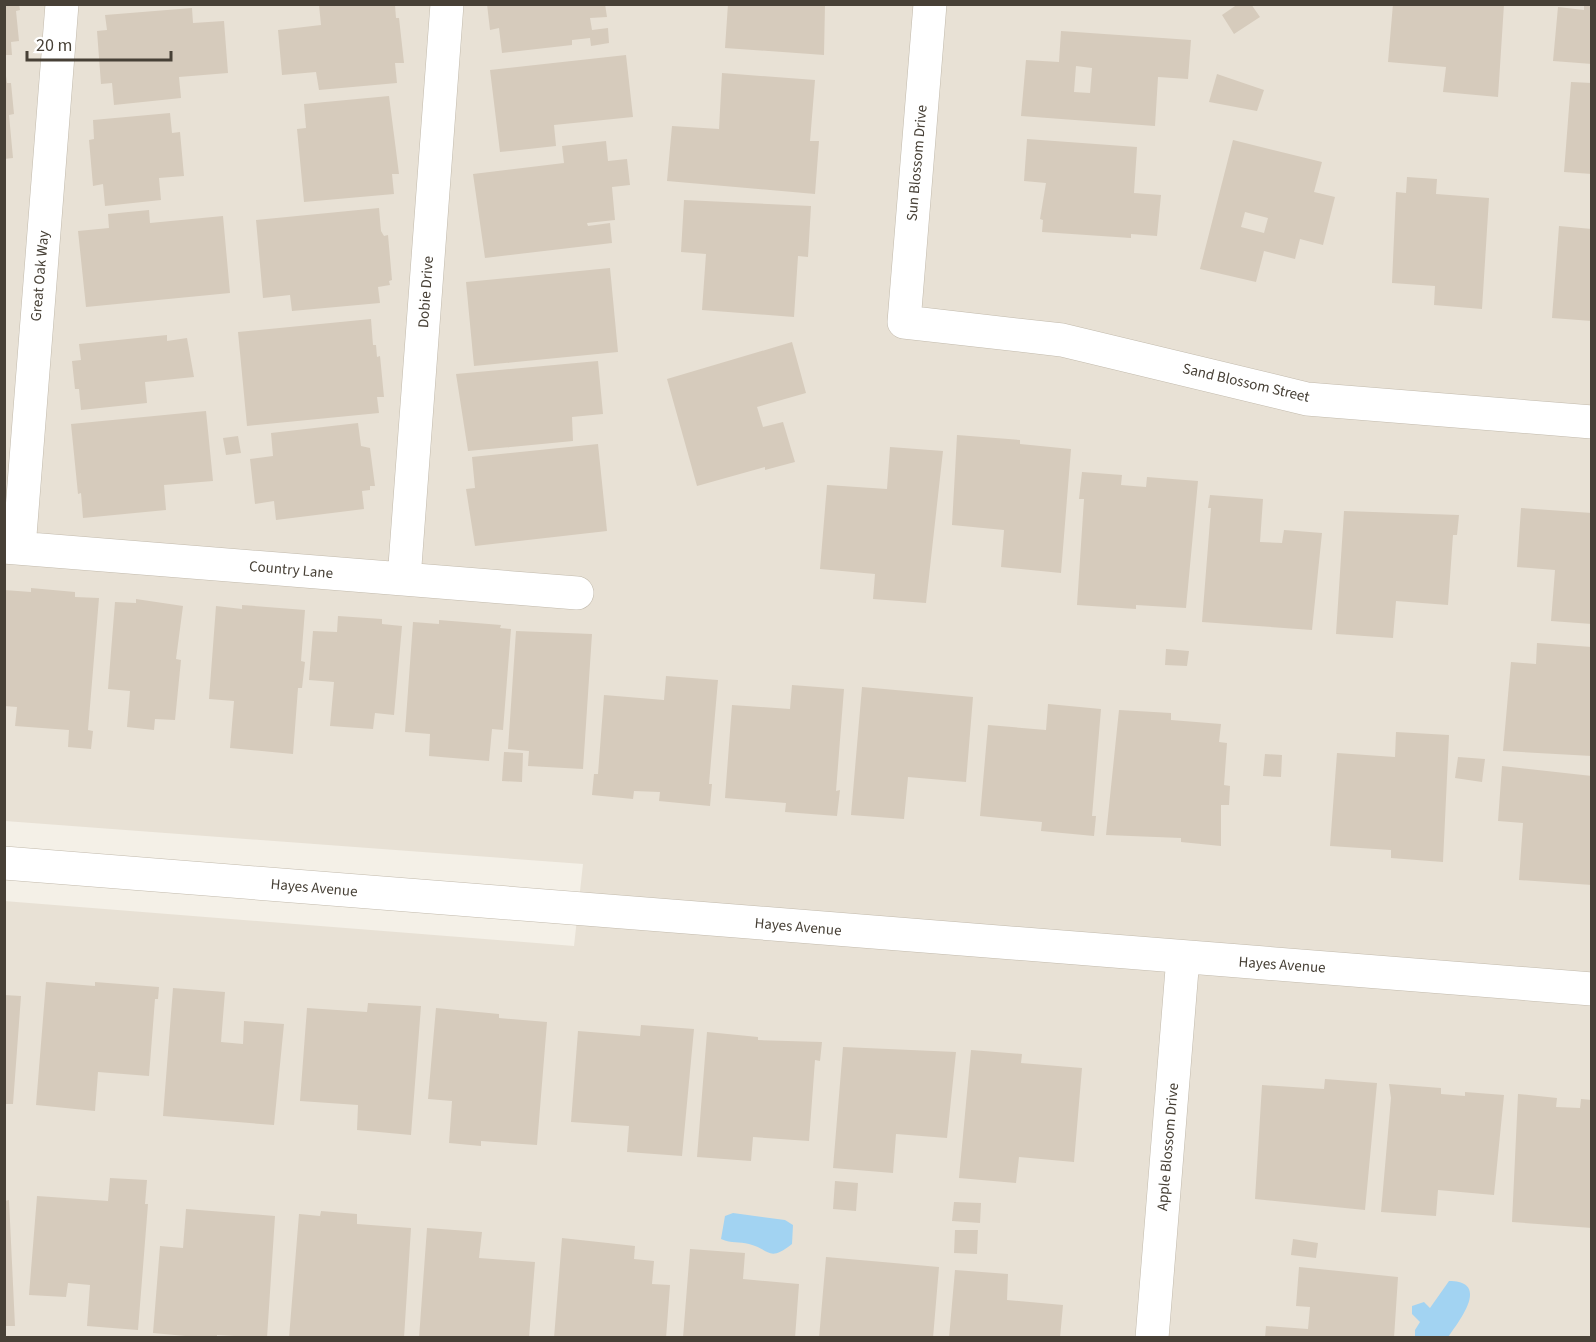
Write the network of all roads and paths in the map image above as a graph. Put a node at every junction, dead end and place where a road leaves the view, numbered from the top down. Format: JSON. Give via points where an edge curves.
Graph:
{"nodes":[{"id":1,"x":62,"y":4,"type":"edge"},
{"id":2,"x":447,"y":4,"type":"edge"},
{"id":3,"x":930,"y":4,"type":"edge"},
{"id":4,"x":904,"y":322,"type":"joint"},
{"id":5,"x":1592,"y":422,"type":"edge"},
{"id":6,"x":12,"y":548,"type":"edge"},
{"id":7,"x":404,"y":579,"type":"junction"},
{"id":8,"x":577,"y":593,"type":"dead end"},
{"id":9,"x":4,"y":863,"type":"edge"},
{"id":10,"x":1183,"y":957,"type":"junction"},
{"id":11,"x":1592,"y":989,"type":"edge"},
{"id":12,"x":1152,"y":1338,"type":"edge"}],
"edges":[{"from":1,"to":6,"type":"street","name":"Great Oak Way"},
{"from":2,"to":7,"type":"street","name":"Dobie Drive"},
{"from":3,"to":4,"type":"street","name":"Sun Blossom Drive"},
{"from":4,"to":5,"type":"street","name":"Sand Blossom Street","via":[[1062,340],[1307,399]]},
{"from":6,"to":7,"type":"street","name":"Country Lane"},
{"from":7,"to":8,"type":"street","name":"Country Lane"},
{"from":9,"to":10,"type":"street","name":"Hayes Avenue"},
{"from":10,"to":11,"type":"street","name":"Hayes Avenue"},
{"from":10,"to":12,"type":"street","name":"Apple Blossom Drive"}]}
